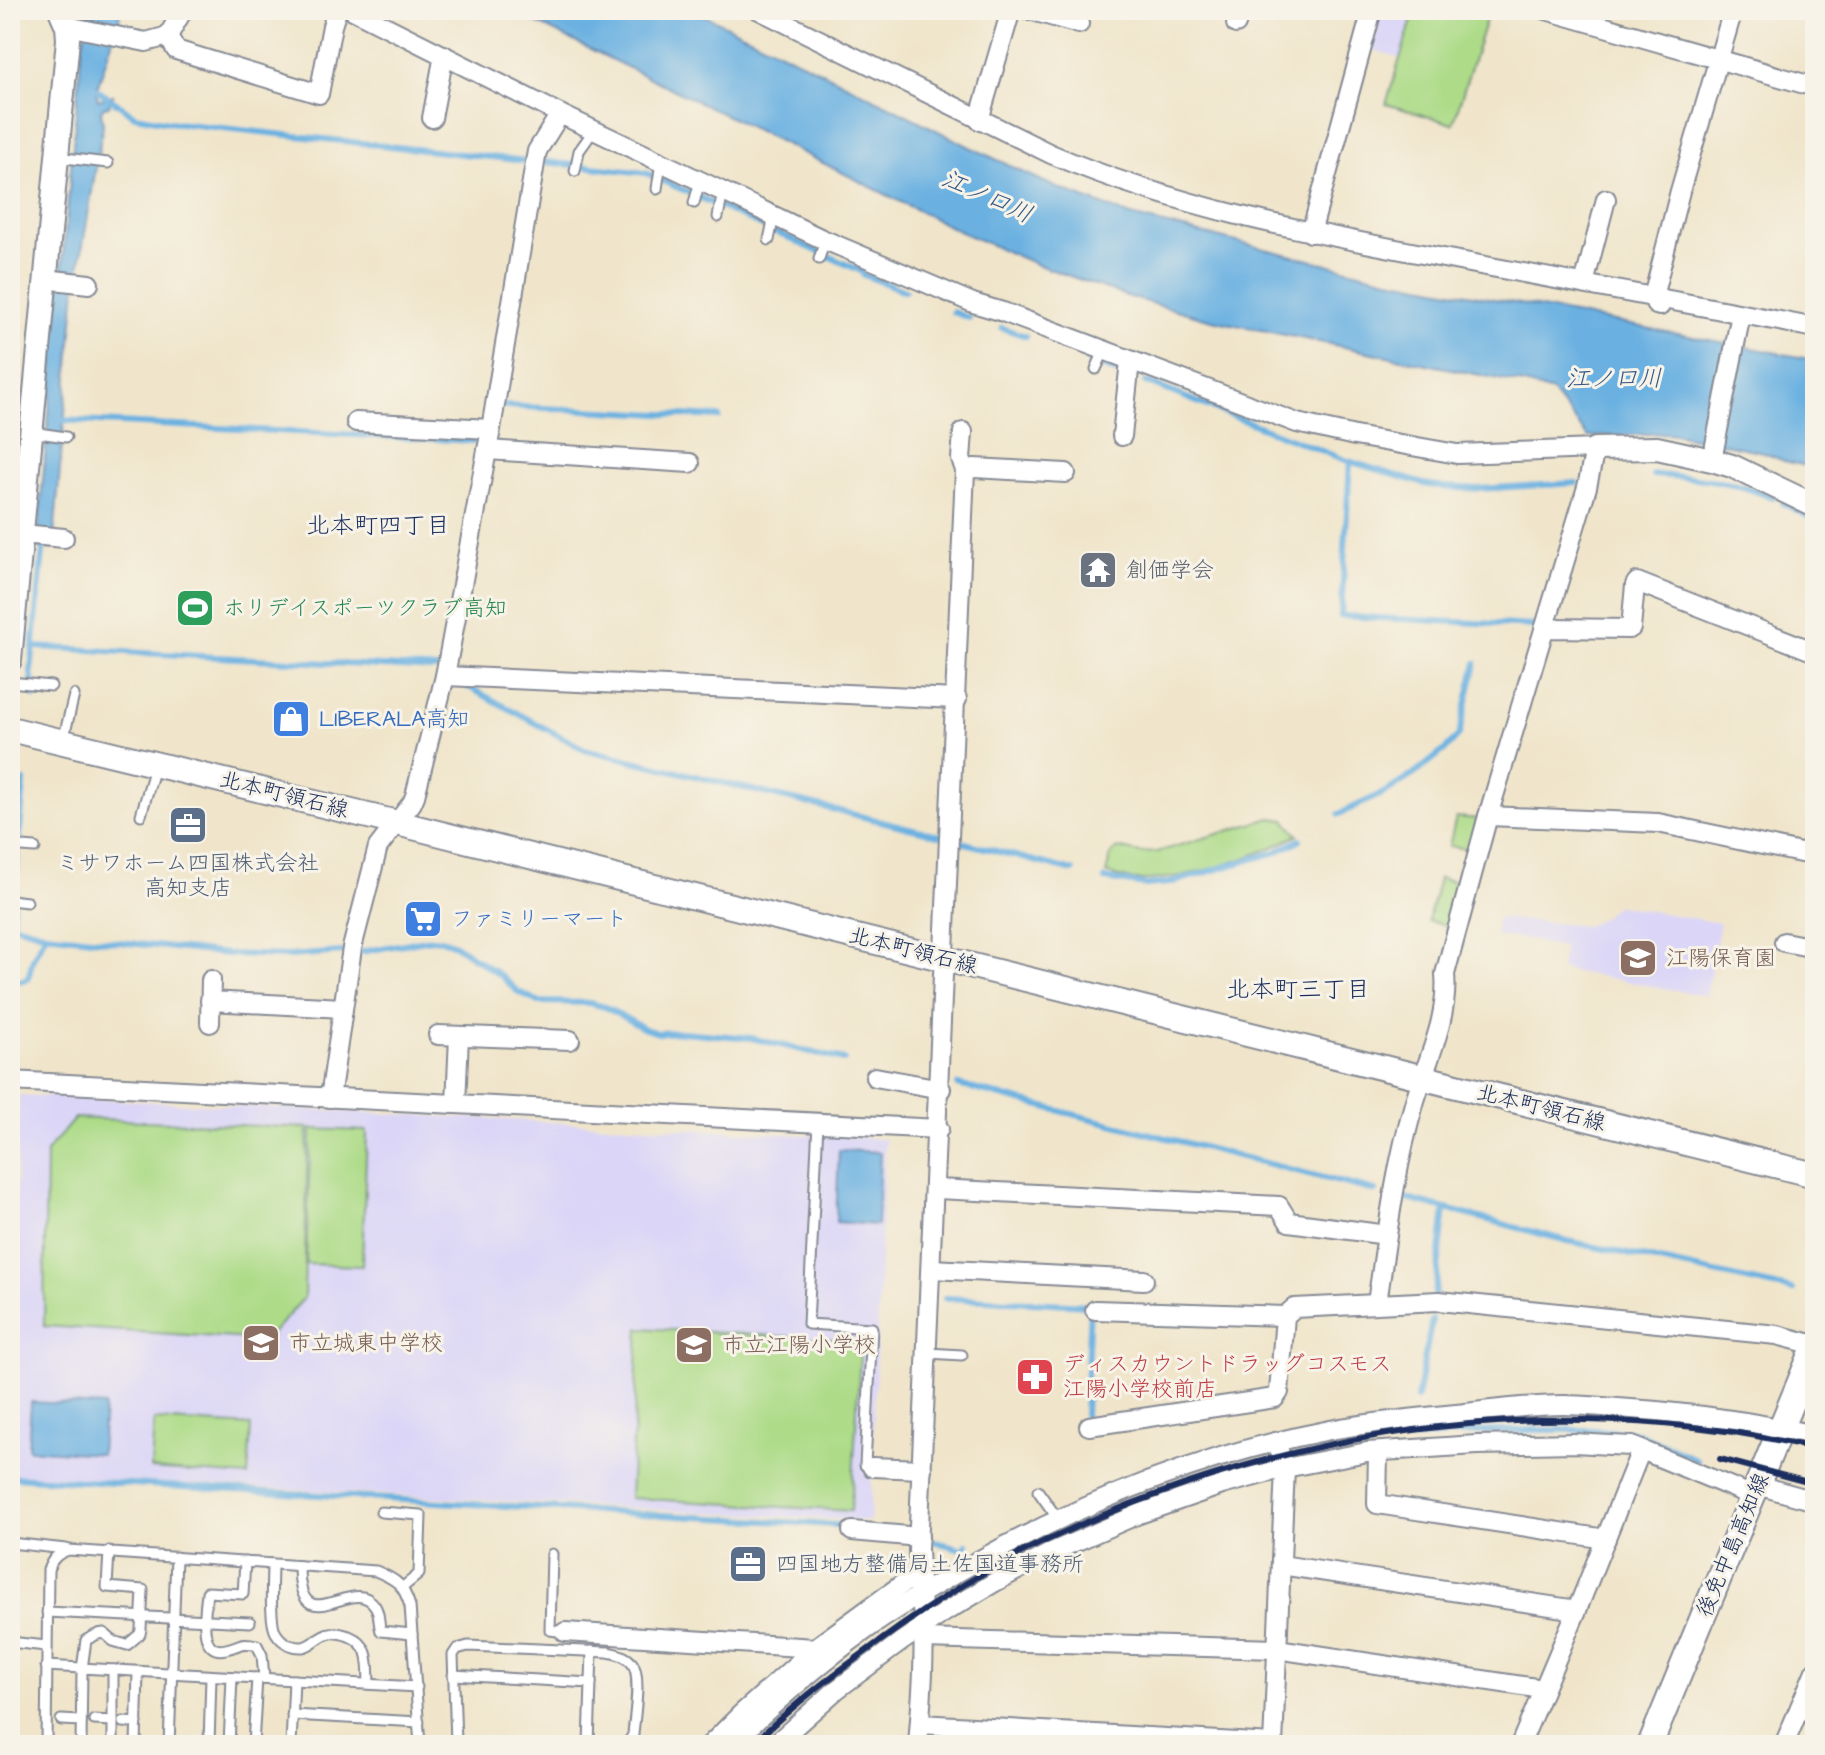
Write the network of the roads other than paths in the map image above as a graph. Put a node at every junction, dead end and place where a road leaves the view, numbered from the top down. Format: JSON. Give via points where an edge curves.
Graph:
{"nodes":[{"id":1,"x":183,"y":10,"type":"edge"},
{"id":2,"x":337,"y":10,"type":"edge"},
{"id":3,"x":353,"y":10,"type":"edge"},
{"id":4,"x":759,"y":10,"type":"edge"},
{"id":5,"x":1011,"y":10,"type":"edge"},
{"id":6,"x":1029,"y":10,"type":"edge"},
{"id":7,"x":1372,"y":10,"type":"edge"},
{"id":8,"x":1546,"y":10,"type":"edge"},
{"id":9,"x":1733,"y":10,"type":"edge"},
{"id":10,"x":70,"y":22,"type":"edge"},
{"id":11,"x":1079,"y":24,"type":"dead end"},
{"id":12,"x":168,"y":36,"type":"junction"},
{"id":13,"x":444,"y":55,"type":"junction"},
{"id":14,"x":1719,"y":59,"type":"junction"},
{"id":15,"x":1815,"y":87,"type":"edge"},
{"id":16,"x":560,"y":114,"type":"junction"},
{"id":17,"x":432,"y":118,"type":"dead end"},
{"id":18,"x":979,"y":120,"type":"junction"},
{"id":19,"x":594,"y":130,"type":"junction"},
{"id":20,"x":62,"y":158,"type":"junction"},
{"id":21,"x":661,"y":162,"type":"junction"},
{"id":22,"x":108,"y":163,"type":"dead end"},
{"id":23,"x":575,"y":171,"type":"dead end"},
{"id":24,"x":700,"y":181,"type":"junction"},
{"id":25,"x":657,"y":189,"type":"dead end"},
{"id":26,"x":723,"y":192,"type":"junction"},
{"id":27,"x":1606,"y":199,"type":"dead end"},
{"id":28,"x":694,"y":203,"type":"dead end"},
{"id":29,"x":774,"y":216,"type":"junction"},
{"id":30,"x":718,"y":217,"type":"dead end"},
{"id":31,"x":1311,"y":233,"type":"junction"},
{"id":32,"x":769,"y":240,"type":"dead end"},
{"id":33,"x":825,"y":240,"type":"junction"},
{"id":34,"x":819,"y":259,"type":"dead end"},
{"id":35,"x":50,"y":280,"type":"junction"},
{"id":36,"x":89,"y":284,"type":"dead end"},
{"id":37,"x":1584,"y":284,"type":"junction"},
{"id":38,"x":1653,"y":297,"type":"junction"},
{"id":39,"x":1815,"y":328,"type":"edge"},
{"id":40,"x":1738,"y":331,"type":"junction"},
{"id":41,"x":1815,"y":339,"type":"edge"},
{"id":42,"x":1104,"y":351,"type":"junction"},
{"id":43,"x":1130,"y":361,"type":"junction"},
{"id":44,"x":1096,"y":369,"type":"dead end"},
{"id":45,"x":356,"y":422,"type":"dead end"},
{"id":46,"x":491,"y":429,"type":"junction"},
{"id":47,"x":963,"y":432,"type":"dead end"},
{"id":48,"x":37,"y":433,"type":"junction"},
{"id":49,"x":1122,"y":436,"type":"dead end"},
{"id":50,"x":66,"y":437,"type":"dead end"},
{"id":51,"x":1595,"y":449,"type":"junction"},
{"id":52,"x":487,"y":450,"type":"junction"},
{"id":53,"x":1714,"y":453,"type":"junction"},
{"id":54,"x":690,"y":463,"type":"dead end"},
{"id":55,"x":965,"y":470,"type":"junction"},
{"id":56,"x":1066,"y":473,"type":"dead end"},
{"id":57,"x":1815,"y":506,"type":"edge"},
{"id":58,"x":28,"y":535,"type":"junction"},
{"id":59,"x":64,"y":538,"type":"dead end"},
{"id":60,"x":1544,"y":629,"type":"junction"},
{"id":61,"x":1815,"y":652,"type":"edge"},
{"id":62,"x":10,"y":660,"type":"edge"},
{"id":63,"x":445,"y":676,"type":"junction"},
{"id":64,"x":10,"y":682,"type":"edge"},
{"id":65,"x":51,"y":686,"type":"dead end"},
{"id":66,"x":74,"y":695,"type":"dead end"},
{"id":67,"x":957,"y":699,"type":"junction"},
{"id":68,"x":10,"y":729,"type":"edge"},
{"id":69,"x":63,"y":741,"type":"junction"},
{"id":70,"x":156,"y":764,"type":"junction"},
{"id":71,"x":141,"y":815,"type":"dead end"},
{"id":72,"x":1488,"y":816,"type":"junction"},
{"id":73,"x":397,"y":823,"type":"junction"},
{"id":74,"x":10,"y":846,"type":"edge"},
{"id":75,"x":35,"y":848,"type":"dead end"},
{"id":76,"x":1815,"y":856,"type":"edge"},
{"id":77,"x":10,"y":900,"type":"edge"},
{"id":78,"x":27,"y":902,"type":"dead end"},
{"id":79,"x":1784,"y":942,"type":"dead end"},
{"id":80,"x":1815,"y":948,"type":"edge"},
{"id":81,"x":946,"y":959,"type":"junction"},
{"id":82,"x":211,"y":980,"type":"dead end"},
{"id":83,"x":210,"y":1001,"type":"junction"},
{"id":84,"x":343,"y":1008,"type":"junction"},
{"id":85,"x":210,"y":1023,"type":"dead end"},
{"id":86,"x":438,"y":1035,"type":"dead end"},
{"id":87,"x":459,"y":1036,"type":"junction"},
{"id":88,"x":570,"y":1040,"type":"dead end"},
{"id":89,"x":875,"y":1077,"type":"dead end"},
{"id":90,"x":1423,"y":1079,"type":"junction"},
{"id":91,"x":16,"y":1082,"type":"edge"},
{"id":92,"x":941,"y":1089,"type":"junction"},
{"id":93,"x":330,"y":1098,"type":"junction"},
{"id":94,"x":456,"y":1104,"type":"junction"},
{"id":95,"x":818,"y":1123,"type":"junction"},
{"id":96,"x":939,"y":1129,"type":"junction"},
{"id":97,"x":1815,"y":1175,"type":"edge"},
{"id":98,"x":937,"y":1189,"type":"junction"},
{"id":99,"x":1387,"y":1235,"type":"junction"},
{"id":100,"x":932,"y":1269,"type":"junction"},
{"id":101,"x":1144,"y":1280,"type":"dead end"},
{"id":102,"x":1377,"y":1303,"type":"junction"},
{"id":103,"x":1095,"y":1310,"type":"dead end"},
{"id":104,"x":1285,"y":1316,"type":"junction"},
{"id":105,"x":1815,"y":1345,"type":"edge"},
{"id":106,"x":928,"y":1353,"type":"junction"},
{"id":107,"x":962,"y":1355,"type":"dead end"},
{"id":108,"x":1805,"y":1398,"type":"edge"},
{"id":109,"x":1089,"y":1426,"type":"dead end"},
{"id":110,"x":1781,"y":1428,"type":"junction"},
{"id":111,"x":1815,"y":1435,"type":"edge"},
{"id":112,"x":1276,"y":1442,"type":"junction"},
{"id":113,"x":1641,"y":1450,"type":"junction"},
{"id":114,"x":1378,"y":1453,"type":"junction"},
{"id":115,"x":872,"y":1467,"type":"joint"},
{"id":116,"x":1285,"y":1468,"type":"junction"},
{"id":117,"x":922,"y":1469,"type":"junction"},
{"id":118,"x":1038,"y":1491,"type":"dead end"},
{"id":119,"x":1755,"y":1491,"type":"junction"},
{"id":120,"x":1815,"y":1501,"type":"edge"},
{"id":121,"x":381,"y":1512,"type":"dead end"},
{"id":122,"x":1058,"y":1519,"type":"junction"},
{"id":123,"x":852,"y":1531,"type":"dead end"},
{"id":124,"x":919,"y":1537,"type":"junction"},
{"id":125,"x":1606,"y":1539,"type":"junction"},
{"id":126,"x":10,"y":1543,"type":"edge"},
{"id":127,"x":68,"y":1550,"type":"junction"},
{"id":128,"x":109,"y":1551,"type":"junction"},
{"id":129,"x":552,"y":1554,"type":"dead end"},
{"id":130,"x":176,"y":1557,"type":"junction"},
{"id":131,"x":245,"y":1562,"type":"junction"},
{"id":132,"x":272,"y":1564,"type":"junction"},
{"id":133,"x":1281,"y":1565,"type":"junction"},
{"id":134,"x":299,"y":1566,"type":"junction"},
{"id":135,"x":403,"y":1587,"type":"junction"},
{"id":136,"x":920,"y":1588,"type":"junction"},
{"id":137,"x":1577,"y":1610,"type":"junction"},
{"id":138,"x":47,"y":1612,"type":"junction"},
{"id":139,"x":142,"y":1617,"type":"junction"},
{"id":140,"x":174,"y":1618,"type":"junction"},
{"id":141,"x":205,"y":1620,"type":"junction"},
{"id":142,"x":250,"y":1622,"type":"dead end"},
{"id":143,"x":565,"y":1632,"type":"joint"},
{"id":144,"x":924,"y":1633,"type":"junction"},
{"id":145,"x":412,"y":1634,"type":"junction"},
{"id":146,"x":10,"y":1642,"type":"edge"},
{"id":147,"x":46,"y":1646,"type":"junction"},
{"id":148,"x":815,"y":1648,"type":"junction"},
{"id":149,"x":1277,"y":1649,"type":"junction"},
{"id":150,"x":592,"y":1651,"type":"junction"},
{"id":151,"x":46,"y":1666,"type":"junction"},
{"id":152,"x":82,"y":1669,"type":"junction"},
{"id":153,"x":113,"y":1670,"type":"junction"},
{"id":154,"x":1815,"y":1671,"type":"edge"},
{"id":155,"x":138,"y":1672,"type":"junction"},
{"id":156,"x":172,"y":1673,"type":"junction"},
{"id":157,"x":453,"y":1675,"type":"junction"},
{"id":158,"x":211,"y":1676,"type":"junction"},
{"id":159,"x":232,"y":1677,"type":"junction"},
{"id":160,"x":260,"y":1678,"type":"junction"},
{"id":161,"x":294,"y":1680,"type":"junction"},
{"id":162,"x":591,"y":1683,"type":"junction"},
{"id":163,"x":369,"y":1684,"type":"junction"},
{"id":164,"x":417,"y":1687,"type":"junction"},
{"id":165,"x":1543,"y":1689,"type":"junction"},
{"id":166,"x":1807,"y":1709,"type":"edge"},
{"id":167,"x":292,"y":1715,"type":"junction"},
{"id":168,"x":61,"y":1720,"type":"dead end"},
{"id":169,"x":94,"y":1720,"type":"dead end"},
{"id":170,"x":81,"y":1721,"type":"junction"},
{"id":171,"x":118,"y":1722,"type":"junction"},
{"id":172,"x":419,"y":1722,"type":"junction"},
{"id":173,"x":137,"y":1723,"type":"junction"},
{"id":174,"x":920,"y":1724,"type":"junction"},
{"id":175,"x":1113,"y":1740,"type":"edge"},
{"id":176,"x":456,"y":1744,"type":"edge"},
{"id":177,"x":1273,"y":1744,"type":"edge"},
{"id":178,"x":46,"y":1745,"type":"edge"},
{"id":179,"x":81,"y":1745,"type":"edge"},
{"id":180,"x":113,"y":1745,"type":"edge"},
{"id":181,"x":136,"y":1745,"type":"edge"},
{"id":182,"x":169,"y":1745,"type":"edge"},
{"id":183,"x":209,"y":1745,"type":"edge"},
{"id":184,"x":229,"y":1745,"type":"edge"},
{"id":185,"x":253,"y":1745,"type":"edge"},
{"id":186,"x":291,"y":1745,"type":"edge"},
{"id":187,"x":420,"y":1745,"type":"edge"},
{"id":188,"x":500,"y":1745,"type":"edge"},
{"id":189,"x":589,"y":1745,"type":"edge"},
{"id":190,"x":624,"y":1745,"type":"edge"},
{"id":191,"x":710,"y":1745,"type":"edge"},
{"id":192,"x":730,"y":1745,"type":"edge"},
{"id":193,"x":774,"y":1745,"type":"edge"},
{"id":194,"x":918,"y":1745,"type":"edge"},
{"id":195,"x":1520,"y":1745,"type":"edge"},
{"id":196,"x":1650,"y":1745,"type":"edge"},
{"id":197,"x":1784,"y":1745,"type":"edge"}],
"edges":[{"from":1,"to":12,"type":"street"},
{"from":2,"to":12,"type":"street","via":[[319,94],[176,50]]},
{"from":3,"to":13,"type":"street"},
{"from":4,"to":18,"type":"street"},
{"from":5,"to":18,"type":"street"},
{"from":6,"to":11,"type":"street"},
{"from":7,"to":31,"type":"street"},
{"from":8,"to":14,"type":"street"},
{"from":9,"to":14,"type":"street"},
{"from":10,"to":12,"type":"street","via":[[146,42]]},
{"from":10,"to":20,"type":"street"},
{"from":13,"to":16,"type":"street"},
{"from":13,"to":17,"type":"street"},
{"from":14,"to":15,"type":"street"},
{"from":14,"to":38,"type":"street"},
{"from":16,"to":19,"type":"street"},
{"from":16,"to":46,"type":"street","via":[[537,151]]},
{"from":18,"to":31,"type":"street","via":[[1121,182]]},
{"from":19,"to":21,"type":"street"},
{"from":19,"to":23,"type":"lane"},
{"from":20,"to":22,"type":"lane"},
{"from":20,"to":35,"type":"street"},
{"from":21,"to":24,"type":"street"},
{"from":21,"to":25,"type":"lane"},
{"from":24,"to":26,"type":"street"},
{"from":24,"to":28,"type":"lane"},
{"from":26,"to":29,"type":"street"},
{"from":26,"to":30,"type":"lane"},
{"from":27,"to":37,"type":"street"},
{"from":29,"to":32,"type":"lane"},
{"from":29,"to":33,"type":"street"},
{"from":31,"to":37,"type":"street"},
{"from":33,"to":34,"type":"lane"},
{"from":33,"to":42,"type":"street"},
{"from":35,"to":36,"type":"street"},
{"from":35,"to":48,"type":"street"},
{"from":37,"to":38,"type":"street"},
{"from":38,"to":39,"type":"street"},
{"from":38,"to":40,"type":"street","via":[[1656,305]]},
{"from":40,"to":41,"type":"street"},
{"from":40,"to":53,"type":"street"},
{"from":42,"to":43,"type":"street"},
{"from":42,"to":44,"type":"lane"},
{"from":43,"to":49,"type":"street"},
{"from":43,"to":51,"type":"street","via":[[1297,423],[1355,436],[1457,454]]},
{"from":45,"to":46,"type":"street"},
{"from":46,"to":52,"type":"street"},
{"from":47,"to":55,"type":"street"},
{"from":48,"to":50,"type":"lane"},
{"from":48,"to":58,"type":"street"},
{"from":51,"to":53,"type":"street"},
{"from":51,"to":60,"type":"street"},
{"from":52,"to":54,"type":"street"},
{"from":52,"to":63,"type":"street"},
{"from":53,"to":57,"type":"street"},
{"from":55,"to":56,"type":"street"},
{"from":55,"to":67,"type":"street"},
{"from":58,"to":59,"type":"street"},
{"from":58,"to":62,"type":"street"},
{"from":60,"to":61,"type":"street","via":[[1631,628],[1637,582]]},
{"from":60,"to":72,"type":"street"},
{"from":63,"to":67,"type":"street"},
{"from":63,"to":73,"type":"street","via":[[415,796]]},
{"from":64,"to":65,"type":"lane"},
{"from":66,"to":69,"type":"lane"},
{"from":67,"to":81,"type":"street"},
{"from":68,"to":69,"type":"main road","name":"北本町領石線"},
{"from":69,"to":70,"type":"main road","name":"北本町領石線"},
{"from":70,"to":71,"type":"lane"},
{"from":70,"to":73,"type":"main road","name":"北本町領石線"},
{"from":72,"to":76,"type":"street","via":[[1658,823]]},
{"from":72,"to":90,"type":"street"},
{"from":73,"to":81,"type":"main road","name":"北本町領石線"},
{"from":73,"to":84,"type":"street","via":[[378,847]]},
{"from":74,"to":75,"type":"lane"},
{"from":77,"to":78,"type":"lane"},
{"from":79,"to":80,"type":"street"},
{"from":81,"to":90,"type":"main road","name":"北本町領石線"},
{"from":81,"to":92,"type":"street"},
{"from":82,"to":83,"type":"street"},
{"from":83,"to":84,"type":"street"},
{"from":83,"to":85,"type":"street"},
{"from":84,"to":93,"type":"street"},
{"from":86,"to":87,"type":"street"},
{"from":87,"to":88,"type":"street"},
{"from":87,"to":94,"type":"street"},
{"from":89,"to":92,"type":"street"},
{"from":90,"to":97,"type":"main road","name":"北本町領石線"},
{"from":90,"to":99,"type":"street","via":[[1393,1187]]},
{"from":91,"to":93,"type":"street"},
{"from":92,"to":96,"type":"street"},
{"from":93,"to":94,"type":"street"},
{"from":94,"to":95,"type":"street"},
{"from":95,"to":96,"type":"street"},
{"from":95,"to":115,"type":"lane","via":[[808,1324],[872,1328],[865,1465]]},
{"from":96,"to":98,"type":"street"},
{"from":98,"to":99,"type":"street","via":[[1279,1206],[1289,1222]]},
{"from":98,"to":100,"type":"street"},
{"from":99,"to":102,"type":"street"},
{"from":100,"to":101,"type":"street"},
{"from":100,"to":106,"type":"street"},
{"from":102,"to":104,"type":"street","via":[[1294,1308]]},
{"from":102,"to":105,"type":"street","via":[[1439,1301],[1777,1335]]},
{"from":103,"to":104,"type":"street"},
{"from":104,"to":109,"type":"street","via":[[1275,1398]]},
{"from":105,"to":108,"type":"main road","name":"後免中島高知線"},
{"from":106,"to":107,"type":"lane"},
{"from":106,"to":117,"type":"street"},
{"from":108,"to":110,"type":"main road","name":"後免中島高知線"},
{"from":110,"to":111,"type":"street"},
{"from":110,"to":112,"type":"street","via":[[1673,1412],[1564,1405],[1379,1422]]},
{"from":110,"to":119,"type":"main road","name":"後免中島高知線"},
{"from":112,"to":116,"type":"street"},
{"from":112,"to":122,"type":"street","via":[[1145,1482]]},
{"from":113,"to":114,"type":"street","via":[[1574,1443]]},
{"from":113,"to":119,"type":"street"},
{"from":113,"to":125,"type":"street"},
{"from":114,"to":116,"type":"street"},
{"from":114,"to":125,"type":"street","via":[[1377,1504]]},
{"from":115,"to":117,"type":"street"},
{"from":116,"to":133,"type":"street"},
{"from":116,"to":144,"type":"street","via":[[1139,1514],[1054,1551],[948,1610]]},
{"from":117,"to":124,"type":"street"},
{"from":118,"to":122,"type":"lane"},
{"from":119,"to":120,"type":"street"},
{"from":119,"to":196,"type":"main road","name":"後免中島高知線"},
{"from":121,"to":135,"type":"lane","via":[[421,1515],[419,1574]]},
{"from":122,"to":136,"type":"street"},
{"from":123,"to":124,"type":"street"},
{"from":124,"to":136,"type":"street"},
{"from":125,"to":137,"type":"street"},
{"from":126,"to":127,"type":"lane"},
{"from":127,"to":128,"type":"lane"},
{"from":127,"to":138,"type":"lane","via":[[52,1560],[48,1570]]},
{"from":128,"to":130,"type":"lane"},
{"from":128,"to":139,"type":"lane","via":[[107,1587],[143,1590]]},
{"from":129,"to":143,"type":"lane","via":[[550,1630]]},
{"from":130,"to":131,"type":"lane"},
{"from":130,"to":140,"type":"lane"},
{"from":131,"to":132,"type":"lane"},
{"from":131,"to":141,"type":"lane","via":[[243,1594],[207,1592]]},
{"from":132,"to":134,"type":"lane"},
{"from":132,"to":163,"type":"lane","via":[[276,1633],[298,1647],[333,1632],[358,1640],[365,1648]]},
{"from":133,"to":137,"type":"street"},
{"from":133,"to":149,"type":"street"},
{"from":134,"to":135,"type":"lane","via":[[376,1571]]},
{"from":134,"to":145,"type":"lane","via":[[301,1591],[310,1602],[368,1598],[381,1631]]},
{"from":135,"to":145,"type":"lane"},
{"from":136,"to":144,"type":"street"},
{"from":136,"to":148,"type":"street","via":[[908,1580]]},
{"from":136,"to":192,"type":"street","via":[[778,1700]]},
{"from":137,"to":165,"type":"street"},
{"from":138,"to":139,"type":"lane"},
{"from":138,"to":147,"type":"lane"},
{"from":139,"to":140,"type":"lane"},
{"from":139,"to":152,"type":"lane","via":[[140,1634],[127,1645],[104,1633],[86,1640]]},
{"from":140,"to":141,"type":"lane"},
{"from":140,"to":156,"type":"lane"},
{"from":141,"to":142,"type":"lane"},
{"from":141,"to":160,"type":"lane","via":[[204,1633],[215,1649],[257,1645],[262,1655]]},
{"from":143,"to":148,"type":"street"},
{"from":144,"to":149,"type":"street"},
{"from":144,"to":174,"type":"street"},
{"from":144,"to":193,"type":"street","via":[[902,1641],[836,1690]]},
{"from":145,"to":164,"type":"lane"},
{"from":146,"to":147,"type":"lane"},
{"from":147,"to":151,"type":"lane"},
{"from":148,"to":191,"type":"street"},
{"from":149,"to":165,"type":"street"},
{"from":149,"to":177,"type":"street"},
{"from":150,"to":157,"type":"lane","via":[[468,1646],[453,1655]]},
{"from":150,"to":162,"type":"lane"},
{"from":150,"to":190,"type":"lane","via":[[622,1655],[633,1664],[633,1735]]},
{"from":151,"to":152,"type":"lane"},
{"from":151,"to":178,"type":"lane"},
{"from":152,"to":153,"type":"lane"},
{"from":152,"to":170,"type":"lane"},
{"from":153,"to":155,"type":"lane"},
{"from":153,"to":171,"type":"lane"},
{"from":154,"to":166,"type":"street"},
{"from":155,"to":156,"type":"lane"},
{"from":155,"to":173,"type":"lane"},
{"from":156,"to":158,"type":"lane"},
{"from":156,"to":182,"type":"lane"},
{"from":157,"to":162,"type":"lane"},
{"from":157,"to":176,"type":"lane"},
{"from":158,"to":159,"type":"lane"},
{"from":158,"to":183,"type":"lane"},
{"from":159,"to":160,"type":"lane"},
{"from":159,"to":184,"type":"lane"},
{"from":160,"to":161,"type":"lane"},
{"from":160,"to":185,"type":"lane"},
{"from":161,"to":163,"type":"lane"},
{"from":161,"to":167,"type":"lane"},
{"from":162,"to":189,"type":"lane"},
{"from":163,"to":164,"type":"lane"},
{"from":164,"to":172,"type":"lane"},
{"from":165,"to":195,"type":"street"},
{"from":166,"to":197,"type":"street"},
{"from":167,"to":172,"type":"lane"},
{"from":167,"to":186,"type":"lane"},
{"from":168,"to":170,"type":"lane"},
{"from":169,"to":171,"type":"lane"},
{"from":170,"to":179,"type":"lane"},
{"from":171,"to":173,"type":"lane"},
{"from":171,"to":180,"type":"lane"},
{"from":172,"to":187,"type":"lane"},
{"from":173,"to":181,"type":"lane"},
{"from":174,"to":175,"type":"street"},
{"from":174,"to":194,"type":"street"},
{"from":175,"to":177,"type":"street"},
{"from":176,"to":188,"type":"lane"}]}
